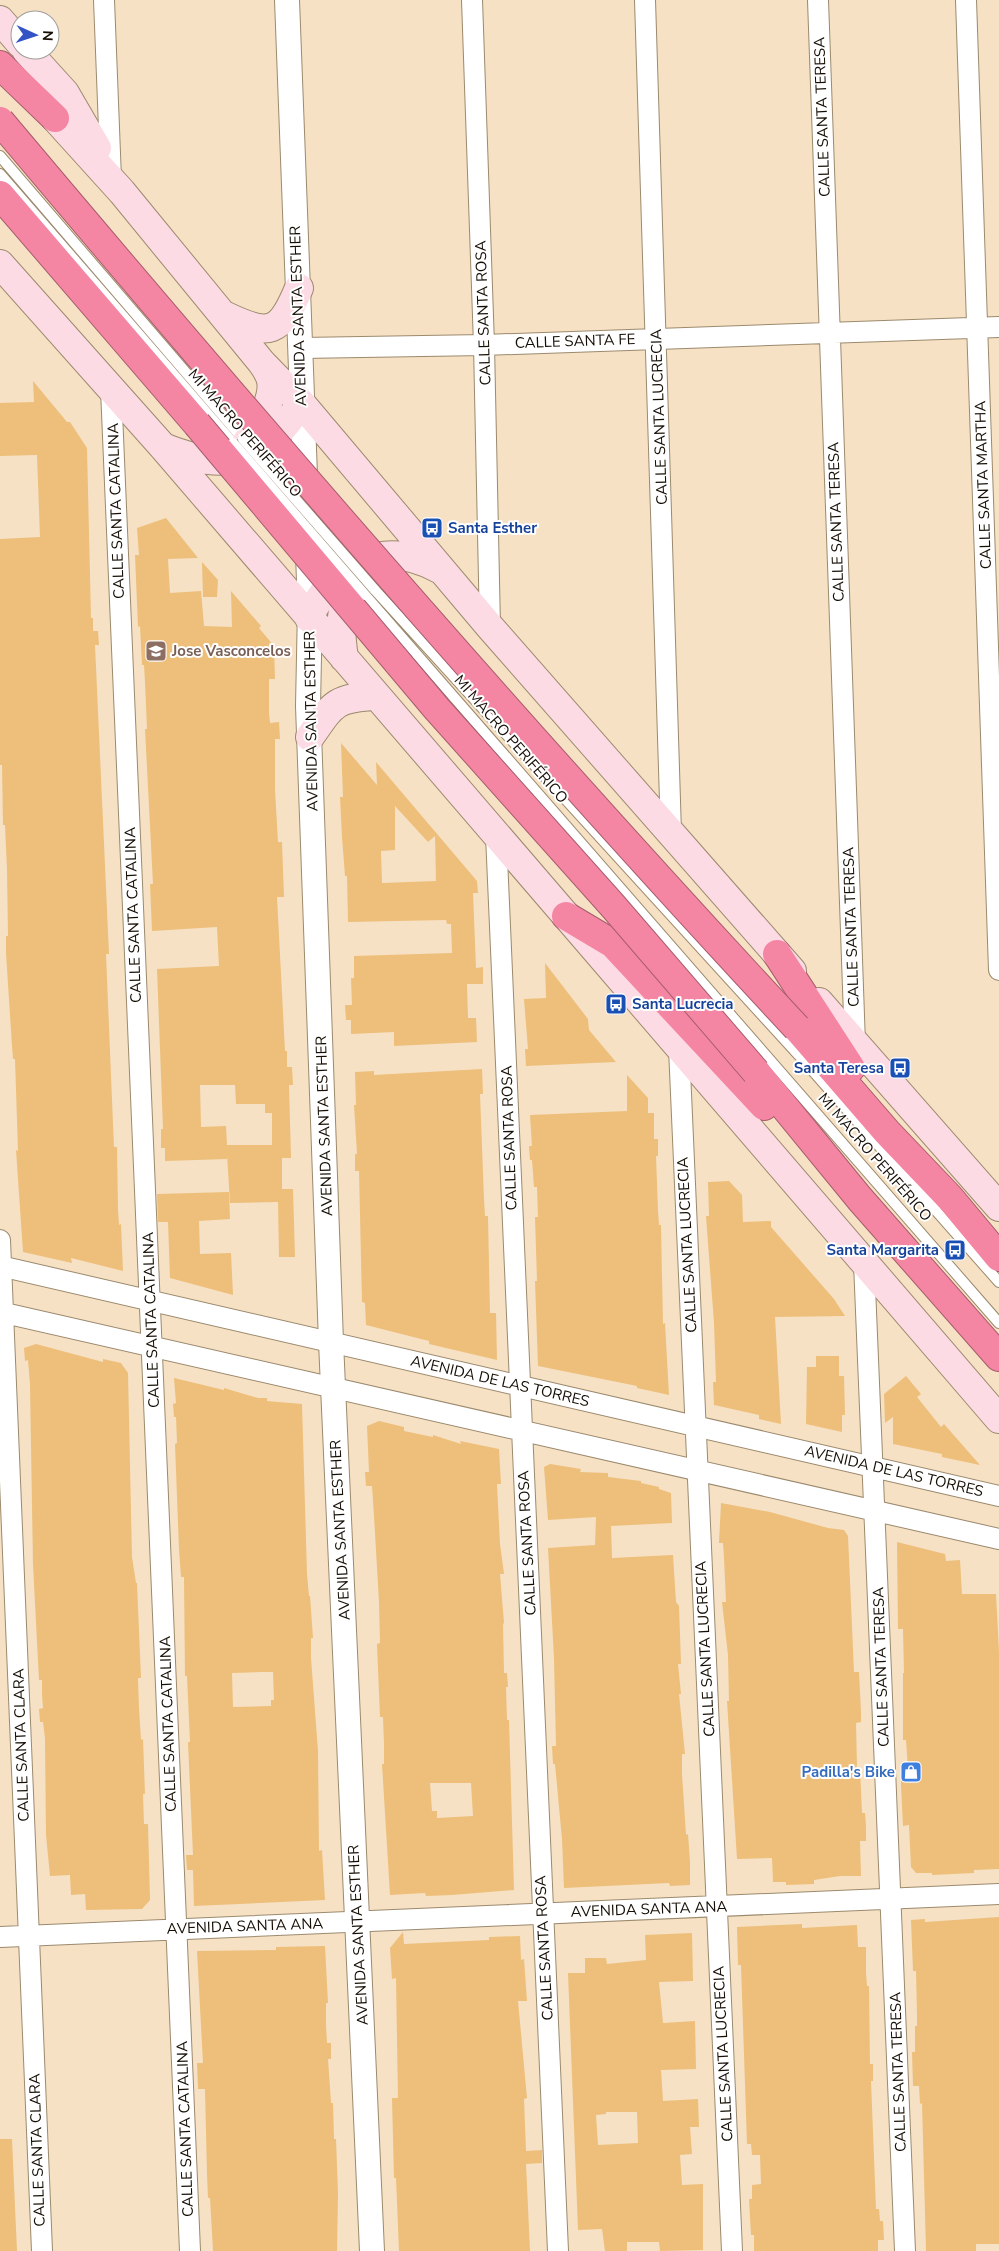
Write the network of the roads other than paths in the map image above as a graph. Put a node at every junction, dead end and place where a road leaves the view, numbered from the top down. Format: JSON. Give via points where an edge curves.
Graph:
{"nodes":[{"id":1,"x":104,"y":0,"type":"edge"},
{"id":2,"x":287,"y":0,"type":"edge"},
{"id":3,"x":472,"y":0,"type":"edge"},
{"id":4,"x":645,"y":0,"type":"edge"},
{"id":5,"x":818,"y":0,"type":"edge"},
{"id":6,"x":966,"y":0,"type":"edge"},
{"id":7,"x":0,"y":20,"type":"edge"},
{"id":8,"x":10,"y":32,"type":"edge"},
{"id":9,"x":35,"y":60,"type":"edge"},
{"id":10,"x":0,"y":65,"type":"edge"},
{"id":11,"x":55,"y":118,"type":"joint"},
{"id":12,"x":0,"y":121,"type":"edge"},
{"id":13,"x":0,"y":156,"type":"edge"},
{"id":14,"x":0,"y":174,"type":"edge"},
{"id":15,"x":111,"y":179,"type":"junction"},
{"id":16,"x":0,"y":195,"type":"edge"},
{"id":17,"x":4,"y":273,"type":"edge"},
{"id":18,"x":299,"y":288,"type":"junction"},
{"id":19,"x":223,"y":315,"type":"junction"},
{"id":20,"x":999,"y":327,"type":"edge"},
{"id":21,"x":978,"y":328,"type":"junction"},
{"id":22,"x":829,"y":333,"type":"junction"},
{"id":23,"x":657,"y":339,"type":"junction"},
{"id":24,"x":484,"y":345,"type":"junction"},
{"id":25,"x":301,"y":348,"type":"junction"},
{"id":26,"x":262,"y":363,"type":"junction"},
{"id":27,"x":111,"y":389,"type":"junction"},
{"id":28,"x":300,"y":403,"type":"junction"},
{"id":29,"x":163,"y":447,"type":"junction"},
{"id":30,"x":231,"y":448,"type":"junction"},
{"id":31,"x":394,"y":556,"type":"junction"},
{"id":32,"x":442,"y":571,"type":"junction"},
{"id":33,"x":309,"y":618,"type":"junction"},
{"id":34,"x":490,"y":627,"type":"junction"},
{"id":35,"x":344,"y":658,"type":"junction"},
{"id":36,"x":376,"y":696,"type":"junction"},
{"id":37,"x":310,"y":737,"type":"junction"},
{"id":38,"x":671,"y":833,"type":"junction"},
{"id":39,"x":496,"y":835,"type":"junction"},
{"id":40,"x":566,"y":916,"type":"junction"},
{"id":41,"x":777,"y":954,"type":"junction"},
{"id":42,"x":999,"y":970,"type":"edge"},
{"id":43,"x":855,"y":1044,"type":"junction"},
{"id":44,"x":679,"y":1048,"type":"junction"},
{"id":45,"x":834,"y":1167,"type":"junction"},
{"id":46,"x":950,"y":1198,"type":"junction"},
{"id":47,"x":999,"y":1208,"type":"edge"},
{"id":48,"x":0,"y":1240,"type":"edge"},
{"id":49,"x":999,"y":1257,"type":"edge"},
{"id":50,"x":864,"y":1263,"type":"junction"},
{"id":51,"x":1,"y":1266,"type":"edge"},
{"id":52,"x":999,"y":1282,"type":"edge"},
{"id":53,"x":150,"y":1301,"type":"junction"},
{"id":54,"x":2,"y":1312,"type":"edge"},
{"id":55,"x":999,"y":1323,"type":"edge"},
{"id":56,"x":331,"y":1342,"type":"junction"},
{"id":57,"x":152,"y":1346,"type":"junction"},
{"id":58,"x":999,"y":1357,"type":"edge"},
{"id":59,"x":520,"y":1385,"type":"junction"},
{"id":60,"x":333,"y":1388,"type":"junction"},
{"id":61,"x":999,"y":1419,"type":"edge"},
{"id":62,"x":695,"y":1425,"type":"junction"},
{"id":63,"x":522,"y":1430,"type":"junction"},
{"id":64,"x":872,"y":1466,"type":"junction"},
{"id":65,"x":697,"y":1470,"type":"junction"},
{"id":66,"x":999,"y":1496,"type":"edge"},
{"id":67,"x":874,"y":1510,"type":"junction"},
{"id":68,"x":999,"y":1539,"type":"edge"},
{"id":69,"x":999,"y":1894,"type":"edge"},
{"id":70,"x":890,"y":1899,"type":"junction"},
{"id":71,"x":717,"y":1906,"type":"junction"},
{"id":72,"x":543,"y":1914,"type":"junction"},
{"id":73,"x":357,"y":1922,"type":"junction"},
{"id":74,"x":176,"y":1929,"type":"junction"},
{"id":75,"x":28,"y":1935,"type":"junction"},
{"id":76,"x":0,"y":1937,"type":"edge"},
{"id":77,"x":42,"y":2251,"type":"edge"},
{"id":78,"x":190,"y":2251,"type":"edge"},
{"id":79,"x":372,"y":2251,"type":"edge"},
{"id":80,"x":558,"y":2251,"type":"edge"},
{"id":81,"x":732,"y":2251,"type":"edge"},
{"id":82,"x":905,"y":2251,"type":"edge"}],
"edges":[{"from":1,"to":15,"type":"street"},
{"from":2,"to":18,"type":"street","name":"AVENIDA SANTA ESTHER"},
{"from":3,"to":24,"type":"street","name":"CALLE SANTA ROSA"},
{"from":4,"to":23,"type":"street","name":"CALLE SANTA LUCRECIA"},
{"from":5,"to":22,"type":"street","name":"CALLE SANTA TERESA"},
{"from":6,"to":21,"type":"street","name":"CALLE SANTA MARTHA"},
{"from":7,"to":8,"type":"main road"},
{"from":9,"to":15,"type":"main road","via":[[65,93],[91,136]]},
{"from":10,"to":11,"type":"highway"},
{"from":11,"to":15,"type":"main road"},
{"from":12,"to":46,"type":"highway","bridge":true,"via":[[432,625],[652,872],[797,1028],[886,1132]]},
{"from":13,"to":30,"type":"lane","name":"MI MACRO PERIFÉRICO"},
{"from":14,"to":30,"type":"lane","name":"MI MACRO PERIFÉRICO"},
{"from":15,"to":19,"type":"main road"},
{"from":16,"to":45,"type":"highway","bridge":true,"via":[[437,709],[613,906]]},
{"from":17,"to":27,"type":"main road"},
{"from":18,"to":19,"type":"main road","via":[[290,311],[272,328],[257,330]]},
{"from":18,"to":25,"type":"street","name":"AVENIDA SANTA ESTHER"},
{"from":19,"to":26,"type":"main road"},
{"from":20,"to":21,"type":"street","name":"CALLE SANTA FE"},
{"from":21,"to":22,"type":"street","name":"CALLE SANTA FE"},
{"from":21,"to":42,"type":"street","name":"CALLE SANTA MARTHA"},
{"from":22,"to":23,"type":"street","name":"CALLE SANTA FE"},
{"from":22,"to":43,"type":"street","name":"CALLE SANTA TERESA"},
{"from":23,"to":24,"type":"street","name":"CALLE SANTA FE"},
{"from":23,"to":38,"type":"street","name":"CALLE SANTA LUCRECIA"},
{"from":24,"to":25,"type":"street","name":"CALLE SANTA FE"},
{"from":24,"to":34,"type":"street","name":"CALLE SANTA ROSA"},
{"from":25,"to":28,"type":"street","name":"AVENIDA SANTA ESTHER"},
{"from":26,"to":28,"type":"main road"},
{"from":26,"to":30,"type":"main road","via":[[271,378],[268,404],[245,445]]},
{"from":27,"to":29,"type":"main road"},
{"from":27,"to":53,"type":"street","name":"CALLE SANTA CATALINA"},
{"from":28,"to":30,"type":"main road","via":[[283,429],[262,448],[236,459]]},
{"from":28,"to":32,"type":"main road"},
{"from":28,"to":33,"type":"street","name":"AVENIDA SANTA ESTHER"},
{"from":29,"to":30,"type":"main road","via":[[193,459]]},
{"from":29,"to":33,"type":"main road"},
{"from":30,"to":52,"type":"lane","name":"MI MACRO PERIFÉRICO","bridge":true,"via":[[374,589],[797,1053]]},
{"from":30,"to":55,"type":"lane","name":"MI MACRO PERIFÉRICO","bridge":true,"via":[[365,595]]},
{"from":31,"to":32,"type":"main road","via":[[416,559]]},
{"from":31,"to":33,"type":"main road","via":[[372,558],[345,570],[324,590]]},
{"from":31,"to":35,"type":"main road","via":[[357,580],[348,593],[340,631]]},
{"from":32,"to":34,"type":"main road"},
{"from":33,"to":35,"type":"main road"},
{"from":33,"to":37,"type":"street","name":"AVENIDA SANTA ESTHER"},
{"from":34,"to":38,"type":"main road"},
{"from":35,"to":36,"type":"main road"},
{"from":36,"to":37,"type":"main road","via":[[350,698],[330,708]]},
{"from":36,"to":39,"type":"main road"},
{"from":37,"to":56,"type":"street","name":"AVENIDA SANTA ESTHER"},
{"from":38,"to":41,"type":"main road"},
{"from":39,"to":40,"type":"main road"},
{"from":39,"to":59,"type":"street","name":"CALLE SANTA ROSA"},
{"from":40,"to":44,"type":"main road"},
{"from":40,"to":45,"type":"highway","via":[[612,944],[797,1142]]},
{"from":41,"to":43,"type":"main road"},
{"from":41,"to":46,"type":"highway","via":[[844,1058]]},
{"from":43,"to":47,"type":"main road"},
{"from":44,"to":50,"type":"main road"},
{"from":44,"to":62,"type":"street","name":"CALLE SANTA LUCRECIA"},
{"from":45,"to":58,"type":"highway"},
{"from":46,"to":49,"type":"highway"},
{"from":48,"to":51,"type":"street","name":"CALLE SANTA CLARA"},
{"from":50,"to":61,"type":"main road"},
{"from":50,"to":64,"type":"street","name":"CALLE SANTA TERESA"},
{"from":51,"to":53,"type":"street","name":"AVENIDA DE LAS TORRES"},
{"from":51,"to":54,"type":"street","name":"CALLE SANTA CLARA"},
{"from":53,"to":56,"type":"street","name":"AVENIDA DE LAS TORRES"},
{"from":53,"to":57,"type":"street","name":"CALLE SANTA CATALINA"},
{"from":54,"to":57,"type":"street"},
{"from":54,"to":75,"type":"street","name":"CALLE SANTA CLARA"},
{"from":56,"to":59,"type":"street","name":"AVENIDA DE LAS TORRES"},
{"from":56,"to":60,"type":"street","name":"AVENIDA SANTA ESTHER"},
{"from":57,"to":60,"type":"street"},
{"from":57,"to":74,"type":"street","name":"CALLE SANTA CATALINA"},
{"from":59,"to":62,"type":"street","name":"AVENIDA DE LAS TORRES"},
{"from":59,"to":63,"type":"street","name":"CALLE SANTA ROSA"},
{"from":60,"to":63,"type":"street"},
{"from":60,"to":73,"type":"street","name":"AVENIDA SANTA ESTHER"},
{"from":62,"to":64,"type":"street","name":"AVENIDA DE LAS TORRES"},
{"from":62,"to":65,"type":"street","name":"CALLE SANTA LUCRECIA"},
{"from":63,"to":65,"type":"street"},
{"from":63,"to":72,"type":"street","name":"CALLE SANTA ROSA"},
{"from":64,"to":66,"type":"street","name":"AVENIDA DE LAS TORRES"},
{"from":64,"to":67,"type":"street","name":"CALLE SANTA TERESA"},
{"from":65,"to":67,"type":"street"},
{"from":65,"to":71,"type":"street","name":"CALLE SANTA LUCRECIA"},
{"from":67,"to":68,"type":"street"},
{"from":67,"to":70,"type":"street","name":"CALLE SANTA TERESA"},
{"from":69,"to":70,"type":"street","name":"AVENIDA SANTA ANA"},
{"from":70,"to":71,"type":"street","name":"AVENIDA SANTA ANA"},
{"from":70,"to":82,"type":"street","name":"CALLE SANTA TERESA"},
{"from":71,"to":72,"type":"street","name":"AVENIDA SANTA ANA"},
{"from":71,"to":81,"type":"street","name":"CALLE SANTA LUCRECIA"},
{"from":72,"to":73,"type":"street","name":"AVENIDA SANTA ANA"},
{"from":72,"to":80,"type":"street","name":"CALLE SANTA ROSA"},
{"from":73,"to":74,"type":"street","name":"AVENIDA SANTA ANA"},
{"from":73,"to":79,"type":"street","name":"AVENIDA SANTA ESTHER"},
{"from":74,"to":75,"type":"street","name":"AVENIDA SANTA ANA"},
{"from":74,"to":78,"type":"street","name":"CALLE SANTA CATALINA"},
{"from":75,"to":76,"type":"street","name":"AVENIDA SANTA ANA"},
{"from":75,"to":77,"type":"street","name":"CALLE SANTA CLARA"}]}
